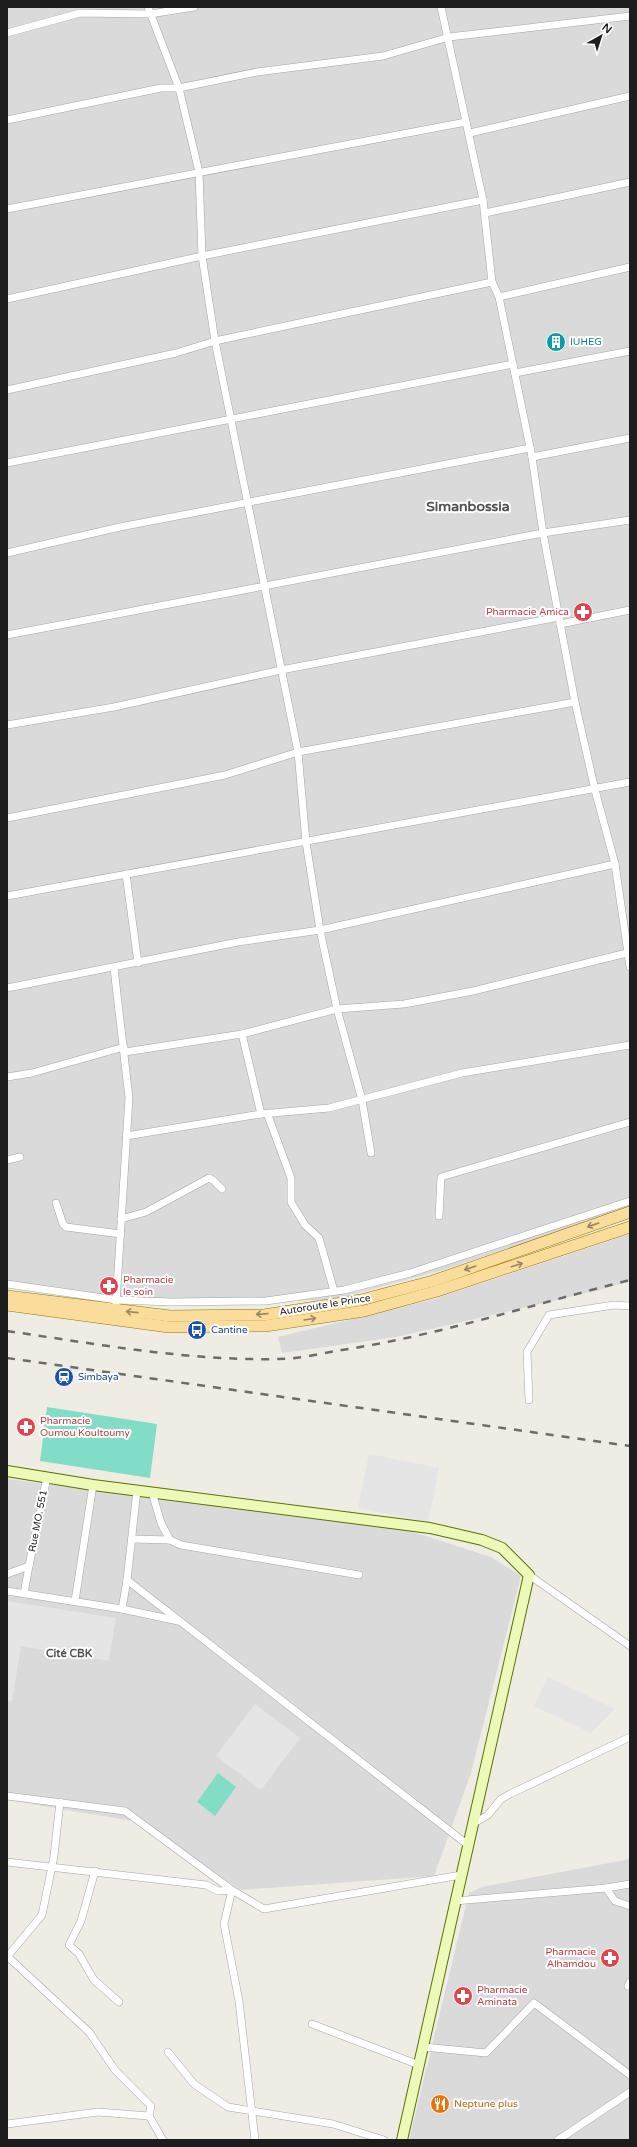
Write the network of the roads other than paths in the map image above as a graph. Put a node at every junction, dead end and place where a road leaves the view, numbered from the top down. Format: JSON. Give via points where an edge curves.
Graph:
{"nodes":[{"id":1,"x":194,"y":7,"type":"edge"},
{"id":2,"x":441,"y":7,"type":"edge"},
{"id":3,"x":149,"y":10,"type":"edge"},
{"id":4,"x":630,"y":16,"type":"edge"},
{"id":5,"x":7,"y":33,"type":"edge"},
{"id":6,"x":449,"y":36,"type":"junction"},
{"id":7,"x":180,"y":88,"type":"junction"},
{"id":8,"x":630,"y":96,"type":"edge"},
{"id":9,"x":7,"y":120,"type":"edge"},
{"id":10,"x":466,"y":122,"type":"junction"},
{"id":11,"x":470,"y":133,"type":"junction"},
{"id":12,"x":199,"y":172,"type":"junction"},
{"id":13,"x":630,"y":182,"type":"edge"},
{"id":14,"x":483,"y":200,"type":"junction"},
{"id":15,"x":7,"y":209,"type":"edge"},
{"id":16,"x":484,"y":213,"type":"junction"},
{"id":17,"x":202,"y":256,"type":"junction"},
{"id":18,"x":630,"y":267,"type":"edge"},
{"id":19,"x":492,"y":282,"type":"junction"},
{"id":20,"x":499,"y":296,"type":"junction"},
{"id":21,"x":7,"y":299,"type":"edge"},
{"id":22,"x":215,"y":341,"type":"junction"},
{"id":23,"x":630,"y":351,"type":"edge"},
{"id":24,"x":513,"y":364,"type":"junction"},
{"id":25,"x":515,"y":373,"type":"junction"},
{"id":26,"x":7,"y":390,"type":"edge"},
{"id":27,"x":229,"y":420,"type":"junction"},
{"id":28,"x":630,"y":438,"type":"edge"},
{"id":29,"x":530,"y":448,"type":"junction"},
{"id":30,"x":532,"y":457,"type":"junction"},
{"id":31,"x":7,"y":463,"type":"edge"},
{"id":32,"x":247,"y":504,"type":"junction"},
{"id":33,"x":630,"y":520,"type":"edge"},
{"id":34,"x":543,"y":533,"type":"junction"},
{"id":35,"x":7,"y":552,"type":"edge"},
{"id":36,"x":263,"y":586,"type":"junction"},
{"id":37,"x":630,"y":610,"type":"edge"},
{"id":38,"x":559,"y":621,"type":"junction"},
{"id":39,"x":7,"y":636,"type":"edge"},
{"id":40,"x":281,"y":670,"type":"junction"},
{"id":41,"x":575,"y":702,"type":"junction"},
{"id":42,"x":7,"y":725,"type":"edge"},
{"id":43,"x":298,"y":752,"type":"junction"},
{"id":44,"x":630,"y":782,"type":"edge"},
{"id":45,"x":595,"y":790,"type":"junction"},
{"id":46,"x":7,"y":818,"type":"edge"},
{"id":47,"x":306,"y":842,"type":"junction"},
{"id":48,"x":615,"y":864,"type":"junction"},
{"id":49,"x":126,"y":874,"type":"junction"},
{"id":50,"x":7,"y":896,"type":"edge"},
{"id":51,"x":320,"y":930,"type":"junction"},
{"id":52,"x":628,"y":957,"type":"edge"},
{"id":53,"x":138,"y":963,"type":"junction"},
{"id":54,"x":630,"y":967,"type":"edge"},
{"id":55,"x":114,"y":968,"type":"junction"},
{"id":56,"x":7,"y":988,"type":"edge"},
{"id":57,"x":337,"y":1009,"type":"junction"},
{"id":58,"x":242,"y":1034,"type":"junction"},
{"id":59,"x":630,"y":1045,"type":"edge"},
{"id":60,"x":125,"y":1050,"type":"junction"},
{"id":61,"x":7,"y":1077,"type":"edge"},
{"id":62,"x":362,"y":1100,"type":"junction"},
{"id":63,"x":264,"y":1113,"type":"junction"},
{"id":64,"x":630,"y":1122,"type":"edge"},
{"id":65,"x":126,"y":1136,"type":"junction"},
{"id":66,"x":371,"y":1152,"type":"dead end"},
{"id":67,"x":20,"y":1157,"type":"dead end"},
{"id":68,"x":7,"y":1160,"type":"edge"},
{"id":69,"x":222,"y":1189,"type":"dead end"},
{"id":70,"x":630,"y":1201,"type":"edge"},
{"id":71,"x":56,"y":1203,"type":"dead end"},
{"id":72,"x":630,"y":1212,"type":"edge"},
{"id":73,"x":439,"y":1216,"type":"dead end"},
{"id":74,"x":121,"y":1219,"type":"junction"},
{"id":75,"x":630,"y":1227,"type":"edge"},
{"id":76,"x":121,"y":1234,"type":"junction"},
{"id":77,"x":7,"y":1284,"type":"edge"},
{"id":78,"x":334,"y":1291,"type":"junction"},
{"id":79,"x":7,"y":1296,"type":"edge"},
{"id":80,"x":7,"y":1305,"type":"edge"},
{"id":81,"x":116,"y":1305,"type":"junction"},
{"id":82,"x":630,"y":1306,"type":"edge"},
{"id":83,"x":529,"y":1400,"type":"dead end"},
{"id":84,"x":7,"y":1471,"type":"edge"},
{"id":85,"x":47,"y":1477,"type":"junction"},
{"id":86,"x":93,"y":1485,"type":"junction"},
{"id":87,"x":137,"y":1490,"type":"junction"},
{"id":88,"x":152,"y":1492,"type":"junction"},
{"id":89,"x":132,"y":1539,"type":"junction"},
{"id":90,"x":170,"y":1540,"type":"junction"},
{"id":91,"x":29,"y":1566,"type":"junction"},
{"id":92,"x":7,"y":1574,"type":"edge"},
{"id":93,"x":359,"y":1575,"type":"dead end"},
{"id":94,"x":529,"y":1575,"type":"junction"},
{"id":95,"x":127,"y":1580,"type":"junction"},
{"id":96,"x":7,"y":1591,"type":"edge"},
{"id":97,"x":24,"y":1594,"type":"junction"},
{"id":98,"x":75,"y":1602,"type":"junction"},
{"id":99,"x":122,"y":1609,"type":"junction"},
{"id":100,"x":181,"y":1622,"type":"junction"},
{"id":101,"x":630,"y":1646,"type":"edge"},
{"id":102,"x":630,"y":1737,"type":"edge"},
{"id":103,"x":7,"y":1796,"type":"edge"},
{"id":104,"x":60,"y":1802,"type":"junction"},
{"id":105,"x":474,"y":1823,"type":"junction"},
{"id":106,"x":468,"y":1845,"type":"junction"},
{"id":107,"x":7,"y":1862,"type":"edge"},
{"id":108,"x":52,"y":1867,"type":"junction"},
{"id":109,"x":95,"y":1871,"type":"junction"},
{"id":110,"x":461,"y":1875,"type":"junction"},
{"id":111,"x":630,"y":1884,"type":"edge"},
{"id":112,"x":606,"y":1888,"type":"junction"},
{"id":113,"x":232,"y":1890,"type":"junction"},
{"id":114,"x":455,"y":1901,"type":"junction"},
{"id":115,"x":630,"y":1906,"type":"edge"},
{"id":116,"x":7,"y":1956,"type":"edge"},
{"id":117,"x":119,"y":2002,"type":"dead end"},
{"id":118,"x":312,"y":2024,"type":"dead end"},
{"id":119,"x":423,"y":2047,"type":"junction"},
{"id":120,"x":168,"y":2052,"type":"dead end"},
{"id":121,"x":420,"y":2066,"type":"junction"},
{"id":122,"x":630,"y":2075,"type":"edge"},
{"id":123,"x":630,"y":2092,"type":"edge"},
{"id":124,"x":252,"y":2111,"type":"junction"},
{"id":125,"x":149,"y":2116,"type":"junction"},
{"id":126,"x":7,"y":2124,"type":"edge"},
{"id":127,"x":163,"y":2140,"type":"edge"},
{"id":128,"x":255,"y":2140,"type":"edge"},
{"id":129,"x":384,"y":2140,"type":"edge"},
{"id":130,"x":402,"y":2140,"type":"edge"},
{"id":131,"x":558,"y":2140,"type":"edge"}],
"edges":[{"from":1,"to":3,"type":"street"},
{"from":2,"to":6,"type":"street"},
{"from":3,"to":5,"type":"street","via":[[80,13]]},
{"from":3,"to":7,"type":"street"},
{"from":4,"to":6,"type":"street"},
{"from":6,"to":7,"type":"street","via":[[383,56],[257,72]]},
{"from":6,"to":10,"type":"street"},
{"from":7,"to":9,"type":"street","via":[[161,88]]},
{"from":7,"to":12,"type":"street"},
{"from":8,"to":11,"type":"street"},
{"from":10,"to":11,"type":"street"},
{"from":10,"to":12,"type":"street"},
{"from":11,"to":14,"type":"street"},
{"from":12,"to":15,"type":"street"},
{"from":12,"to":17,"type":"street"},
{"from":13,"to":16,"type":"street"},
{"from":14,"to":16,"type":"street"},
{"from":14,"to":17,"type":"street"},
{"from":16,"to":19,"type":"street"},
{"from":17,"to":21,"type":"street"},
{"from":17,"to":22,"type":"street"},
{"from":18,"to":20,"type":"street"},
{"from":19,"to":20,"type":"street"},
{"from":19,"to":22,"type":"street"},
{"from":20,"to":24,"type":"street"},
{"from":22,"to":26,"type":"street","via":[[176,353]]},
{"from":22,"to":27,"type":"street"},
{"from":23,"to":25,"type":"street"},
{"from":24,"to":25,"type":"street"},
{"from":24,"to":27,"type":"street"},
{"from":25,"to":29,"type":"street"},
{"from":27,"to":31,"type":"street"},
{"from":27,"to":32,"type":"street"},
{"from":28,"to":30,"type":"street"},
{"from":29,"to":30,"type":"street"},
{"from":29,"to":32,"type":"street"},
{"from":30,"to":34,"type":"street"},
{"from":32,"to":35,"type":"street"},
{"from":32,"to":36,"type":"street"},
{"from":33,"to":34,"type":"street"},
{"from":34,"to":36,"type":"street"},
{"from":34,"to":38,"type":"street"},
{"from":36,"to":39,"type":"street"},
{"from":36,"to":40,"type":"street"},
{"from":37,"to":38,"type":"street"},
{"from":38,"to":40,"type":"street"},
{"from":38,"to":41,"type":"street"},
{"from":40,"to":42,"type":"street","via":[[114,707]]},
{"from":40,"to":43,"type":"street"},
{"from":41,"to":43,"type":"street"},
{"from":41,"to":45,"type":"street"},
{"from":43,"to":46,"type":"street","via":[[225,775]]},
{"from":43,"to":47,"type":"street"},
{"from":44,"to":45,"type":"street"},
{"from":45,"to":47,"type":"street"},
{"from":45,"to":48,"type":"street"},
{"from":47,"to":49,"type":"street"},
{"from":47,"to":51,"type":"street"},
{"from":48,"to":51,"type":"street"},
{"from":48,"to":52,"type":"street"},
{"from":49,"to":50,"type":"street"},
{"from":49,"to":53,"type":"street"},
{"from":51,"to":53,"type":"street","via":[[238,942]]},
{"from":51,"to":57,"type":"street"},
{"from":52,"to":54,"type":"street"},
{"from":52,"to":57,"type":"street","via":[[404,1004]]},
{"from":53,"to":55,"type":"street"},
{"from":55,"to":56,"type":"street"},
{"from":55,"to":60,"type":"street"},
{"from":57,"to":58,"type":"street"},
{"from":57,"to":62,"type":"street"},
{"from":58,"to":60,"type":"street"},
{"from":58,"to":63,"type":"street"},
{"from":59,"to":62,"type":"street","via":[[462,1073]]},
{"from":60,"to":61,"type":"street"},
{"from":60,"to":65,"type":"street","via":[[129,1098]]},
{"from":62,"to":63,"type":"street","via":[[329,1108]]},
{"from":62,"to":66,"type":"street"},
{"from":63,"to":65,"type":"street"},
{"from":63,"to":78,"type":"street","via":[[291,1178],[291,1202],[305,1225],[319,1238]]},
{"from":64,"to":73,"type":"street","via":[[441,1177]]},
{"from":65,"to":74,"type":"street"},
{"from":67,"to":68,"type":"street"},
{"from":69,"to":74,"type":"street","via":[[209,1178],[146,1212]]},
{"from":70,"to":78,"type":"street","via":[[410,1273]]},
{"from":71,"to":76,"type":"street","via":[[66,1226]]},
{"from":72,"to":81,"type":"main road","name":"Autoroute le Prince","one_way":true,"via":[[433,1281],[361,1300],[264,1315],[170,1316]]},
{"from":74,"to":76,"type":"street"},
{"from":80,"to":75,"type":"main road","name":"Autoroute le Prince","one_way":true,"via":[[169,1327],[266,1326],[364,1311],[436,1292]]},
{"from":76,"to":81,"type":"street"},
{"from":77,"to":81,"type":"street"},
{"from":78,"to":81,"type":"street","via":[[266,1301]]},
{"from":79,"to":81,"type":"main road","name":"Autoroute le Prince"},
{"from":82,"to":83,"type":"street","via":[[614,1305],[549,1315],[528,1352]]},
{"from":84,"to":85,"type":"street"},
{"from":85,"to":86,"type":"street"},
{"from":85,"to":91,"type":"street","name":"Rue MO. 551"},
{"from":86,"to":87,"type":"street"},
{"from":86,"to":98,"type":"street"},
{"from":87,"to":88,"type":"street"},
{"from":87,"to":89,"type":"street"},
{"from":88,"to":90,"type":"street","via":[[161,1523]]},
{"from":88,"to":94,"type":"street","via":[[430,1528],[482,1540],[502,1548]]},
{"from":89,"to":90,"type":"street"},
{"from":89,"to":95,"type":"street"},
{"from":90,"to":93,"type":"street","via":[[181,1545]]},
{"from":91,"to":92,"type":"street","name":"Rue MO. 551"},
{"from":91,"to":97,"type":"street"},
{"from":94,"to":101,"type":"street"},
{"from":94,"to":105,"type":"street"},
{"from":95,"to":99,"type":"street"},
{"from":95,"to":100,"type":"street"},
{"from":96,"to":97,"type":"street"},
{"from":97,"to":98,"type":"street"},
{"from":98,"to":99,"type":"street"},
{"from":99,"to":100,"type":"street"},
{"from":100,"to":106,"type":"street"},
{"from":102,"to":105,"type":"street","via":[[510,1794],[501,1799],[488,1815]]},
{"from":103,"to":104,"type":"street"},
{"from":104,"to":108,"type":"street"},
{"from":104,"to":113,"type":"street","via":[[125,1811]]},
{"from":105,"to":106,"type":"street"},
{"from":106,"to":110,"type":"street"},
{"from":107,"to":108,"type":"street"},
{"from":108,"to":109,"type":"street"},
{"from":108,"to":116,"type":"street","via":[[42,1915]]},
{"from":109,"to":113,"type":"street","via":[[206,1885],[218,1891]]},
{"from":109,"to":117,"type":"street","via":[[81,1921],[69,1946],[79,1954],[94,1980]]},
{"from":110,"to":113,"type":"street","via":[[264,1909]]},
{"from":110,"to":114,"type":"street"},
{"from":111,"to":112,"type":"street"},
{"from":112,"to":114,"type":"street"},
{"from":112,"to":115,"type":"street","via":[[616,1901]]},
{"from":113,"to":124,"type":"street","via":[[224,1924],[239,2001]]},
{"from":114,"to":119,"type":"street"},
{"from":116,"to":125,"type":"street","via":[[89,2032],[115,2070],[151,2106]]},
{"from":118,"to":121,"type":"street"},
{"from":119,"to":121,"type":"street"},
{"from":119,"to":122,"type":"street","via":[[486,2053],[534,2003]]},
{"from":120,"to":124,"type":"street","via":[[194,2084],[228,2107]]},
{"from":121,"to":130,"type":"street"},
{"from":123,"to":131,"type":"street"},
{"from":124,"to":128,"type":"street"},
{"from":124,"to":129,"type":"street","via":[[333,2124]]},
{"from":125,"to":126,"type":"street","via":[[98,2112]]},
{"from":125,"to":127,"type":"street"}]}
